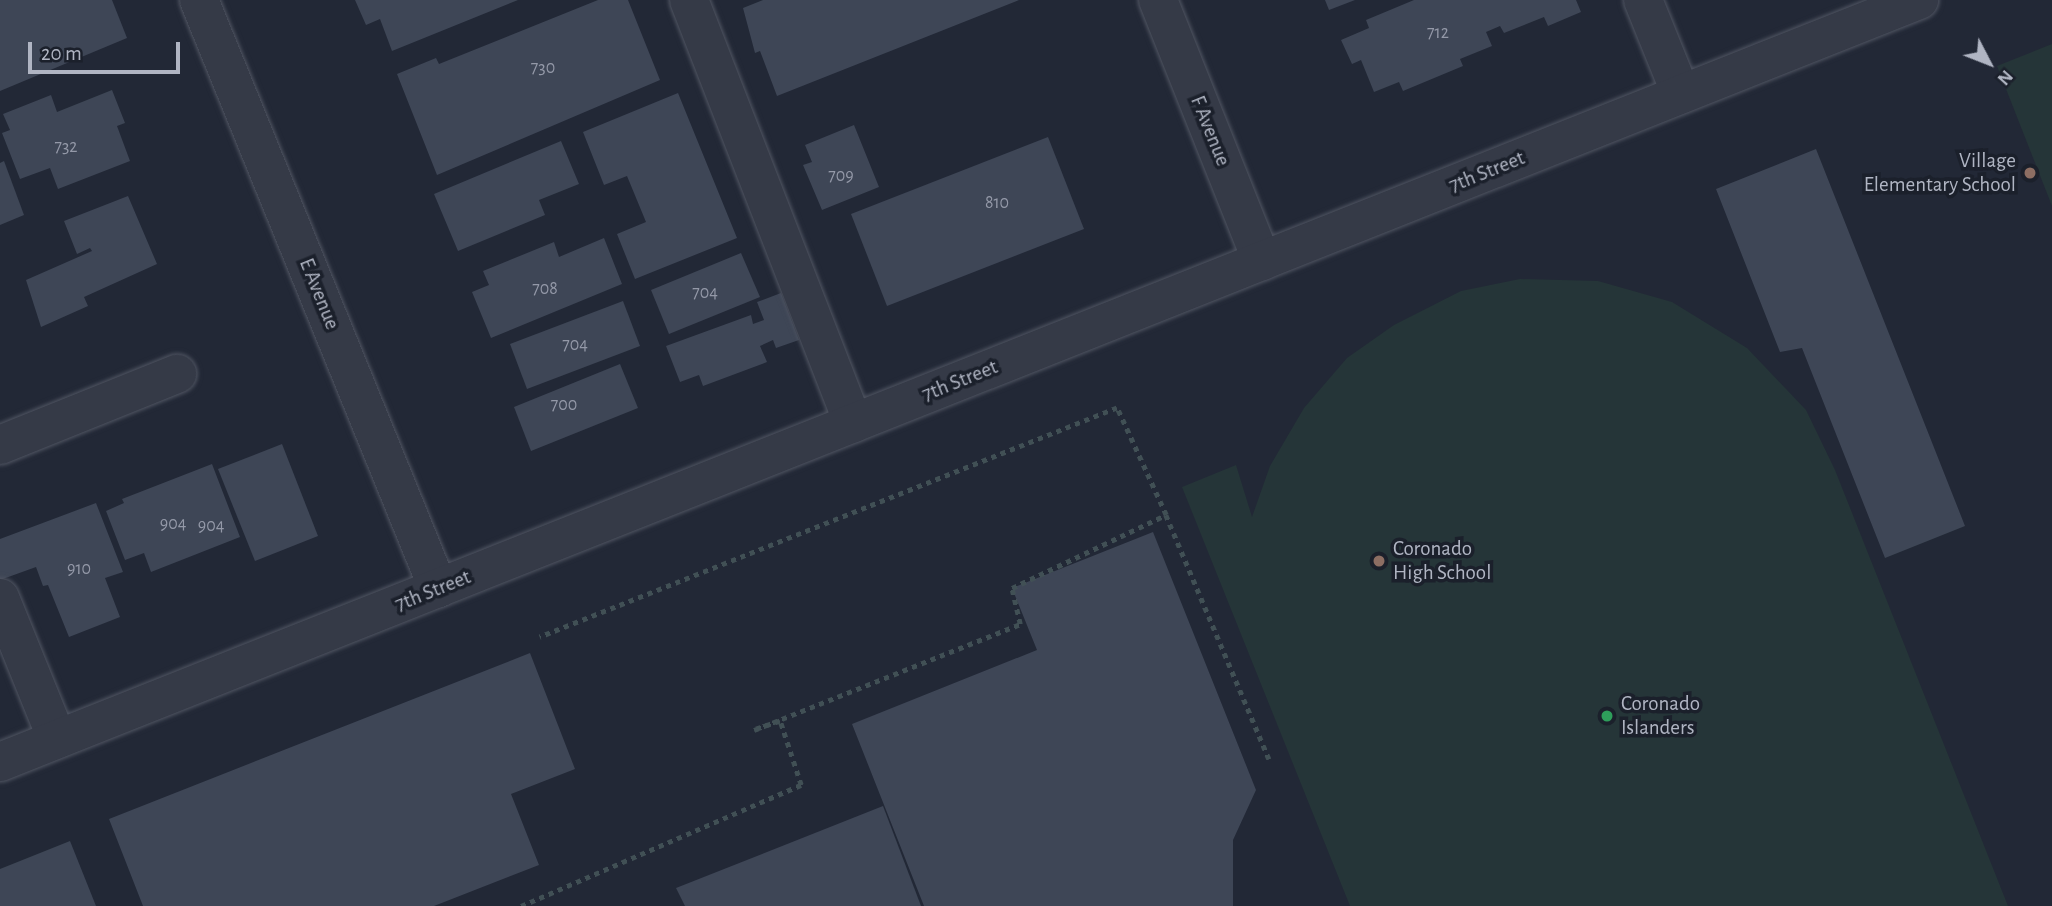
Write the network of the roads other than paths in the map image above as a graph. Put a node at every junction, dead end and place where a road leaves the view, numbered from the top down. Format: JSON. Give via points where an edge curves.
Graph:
{"nodes":[{"id":1,"x":199,"y":0,"type":"edge"},
{"id":2,"x":689,"y":0,"type":"edge"},
{"id":3,"x":1158,"y":0,"type":"edge"},
{"id":4,"x":1643,"y":0,"type":"edge"},
{"id":5,"x":1919,"y":0,"type":"edge"},
{"id":6,"x":1681,"y":94,"type":"junction"},
{"id":7,"x":1262,"y":261,"type":"junction"},
{"id":8,"x":177,"y":374,"type":"dead end"},
{"id":9,"x":853,"y":423,"type":"junction"},
{"id":10,"x":0,"y":445,"type":"edge"},
{"id":11,"x":438,"y":588,"type":"junction"},
{"id":12,"x":0,"y":598,"type":"edge"},
{"id":13,"x":57,"y":739,"type":"junction"},
{"id":14,"x":0,"y":762,"type":"edge"}],
"edges":[{"from":1,"to":11,"type":"street","name":"E Avenue"},
{"from":2,"to":9,"type":"street"},
{"from":3,"to":7,"type":"street","name":"F Avenue"},
{"from":4,"to":6,"type":"street"},
{"from":5,"to":6,"type":"street","name":"7th Street"},
{"from":6,"to":7,"type":"street","name":"7th Street"},
{"from":7,"to":9,"type":"street","name":"7th Street"},
{"from":8,"to":10,"type":"street"},
{"from":9,"to":11,"type":"street","name":"7th Street"},
{"from":11,"to":13,"type":"street","name":"7th Street"},
{"from":12,"to":13,"type":"street"},
{"from":13,"to":14,"type":"street","name":"7th Street"}]}
